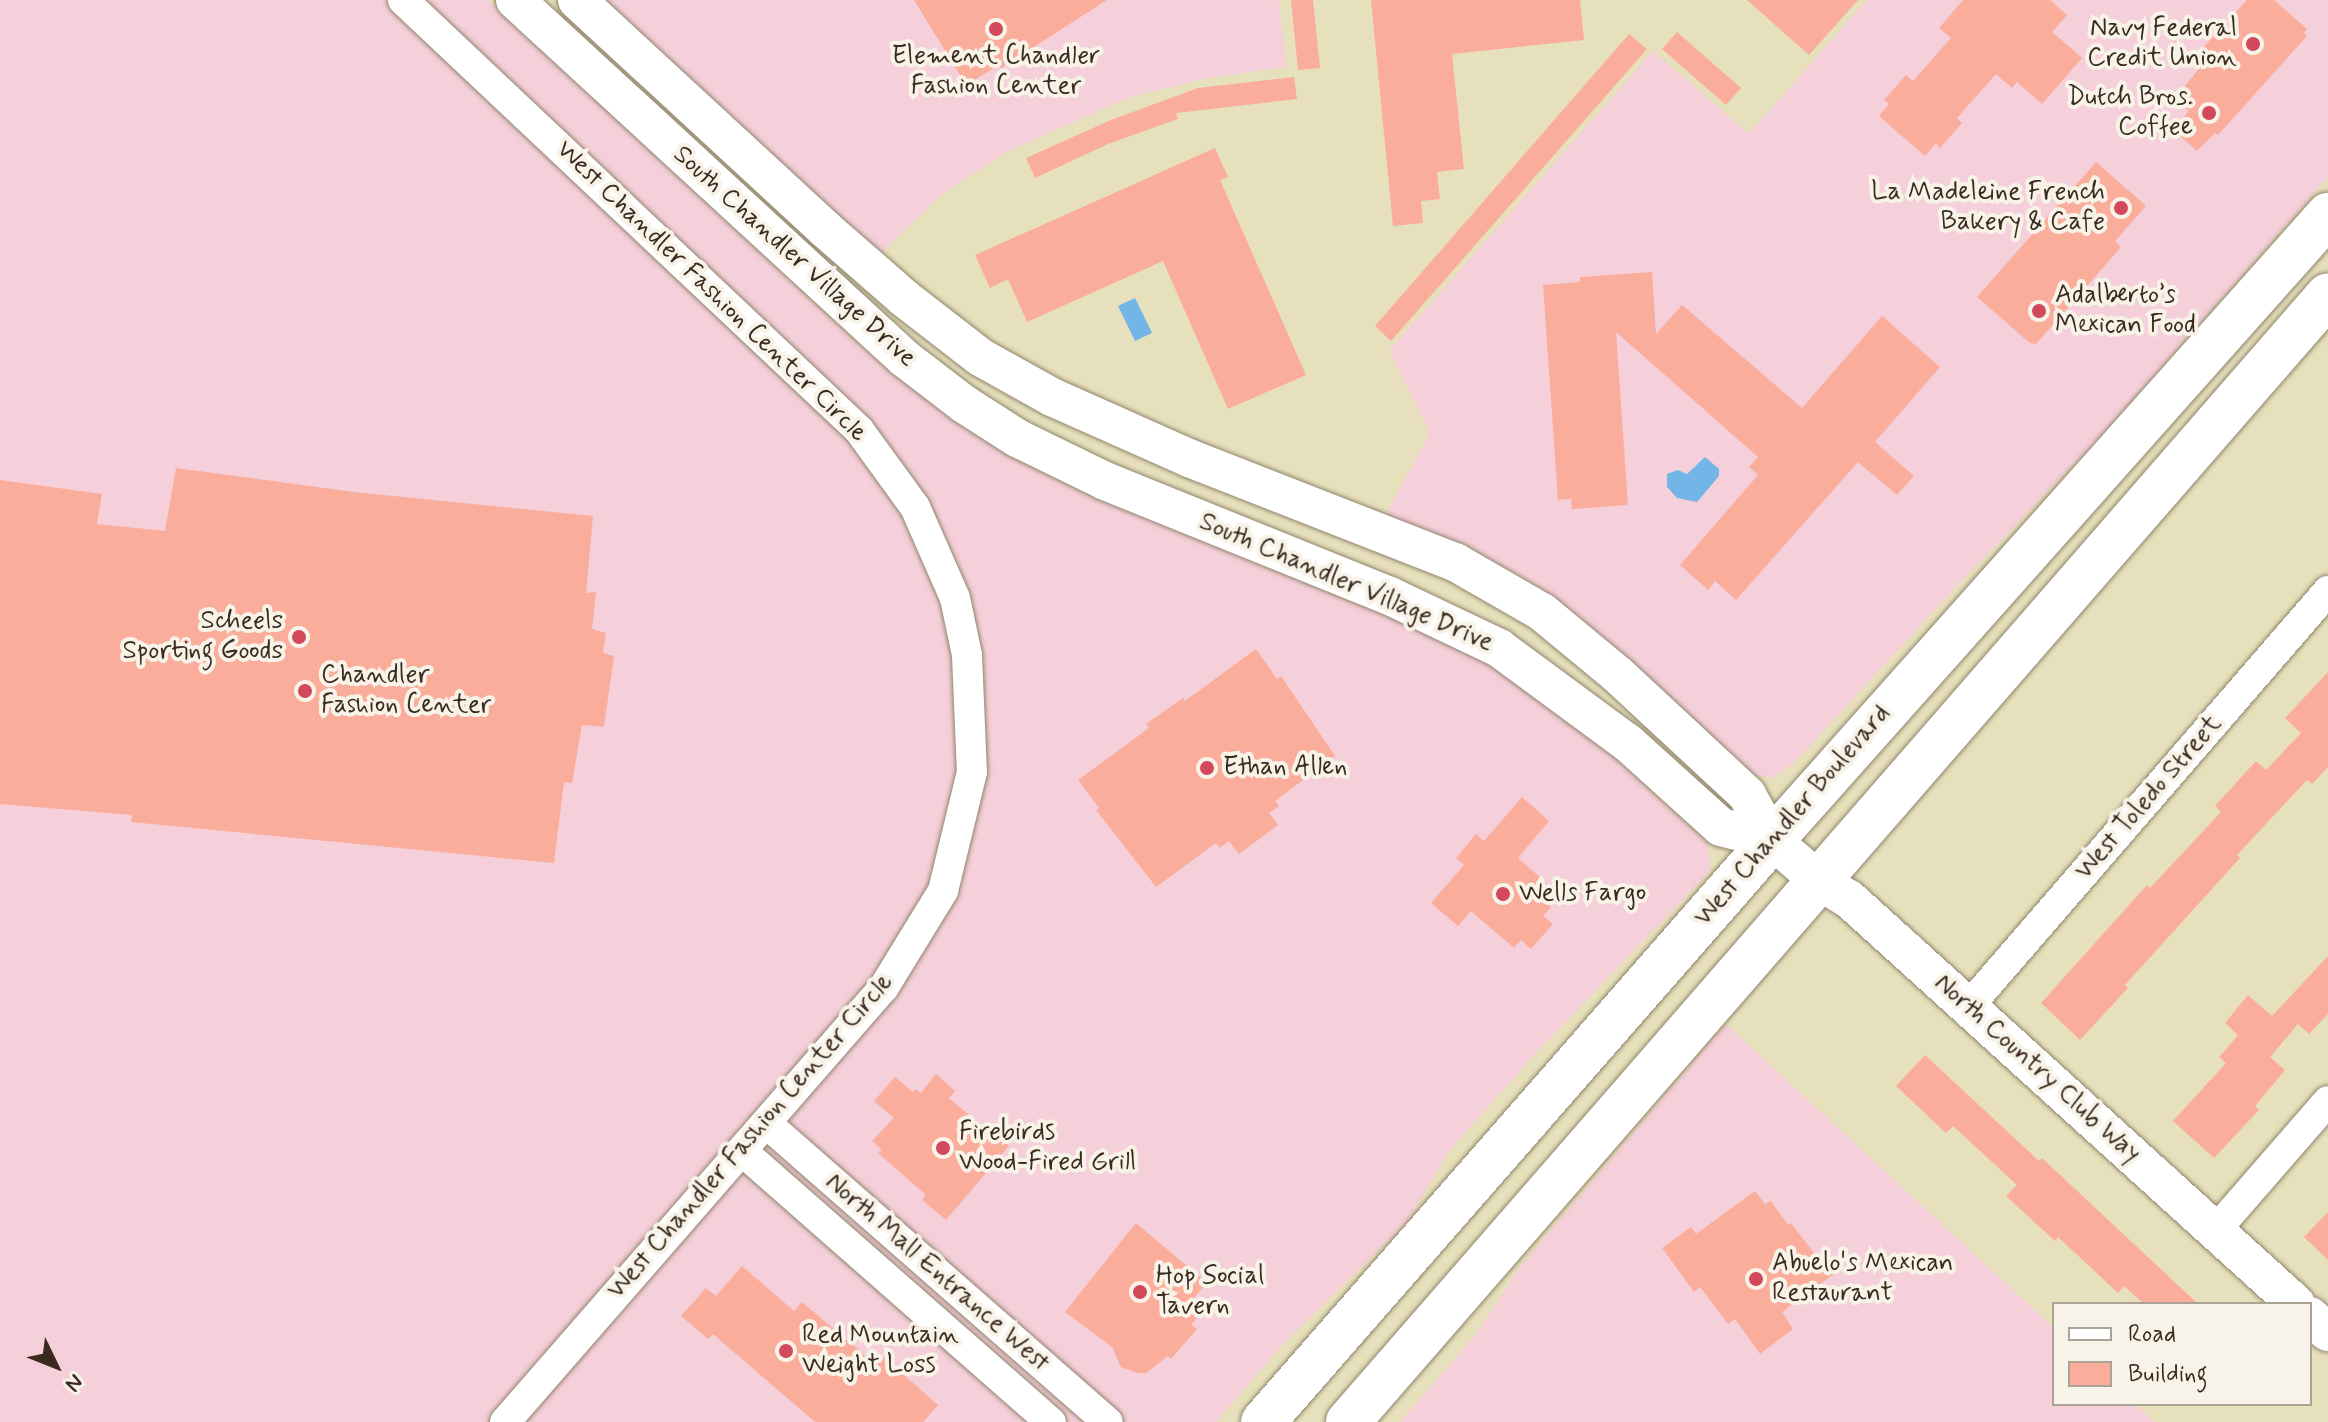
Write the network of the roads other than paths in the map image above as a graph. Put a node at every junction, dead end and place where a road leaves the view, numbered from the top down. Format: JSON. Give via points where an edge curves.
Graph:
{"nodes":[{"id":1,"x":403,"y":0,"type":"edge"},
{"id":2,"x":515,"y":0,"type":"edge"},
{"id":3,"x":577,"y":0,"type":"edge"},
{"id":4,"x":2328,"y":215,"type":"edge"},
{"id":5,"x":2328,"y":295,"type":"edge"},
{"id":6,"x":2328,"y":591,"type":"edge"},
{"id":7,"x":1542,"y":612,"type":"junction"},
{"id":8,"x":1523,"y":663,"type":"junction"},
{"id":9,"x":1772,"y":840,"type":"junction"},
{"id":10,"x":1818,"y":880,"type":"junction"},
{"id":11,"x":1969,"y":1006,"type":"junction"},
{"id":12,"x":2328,"y":1101,"type":"edge"},
{"id":13,"x":766,"y":1123,"type":"junction"},
{"id":14,"x":742,"y":1151,"type":"junction"},
{"id":15,"x":2215,"y":1231,"type":"junction"},
{"id":16,"x":2294,"y":1302,"type":"edge"},
{"id":17,"x":2312,"y":1318,"type":"edge"},
{"id":18,"x":2328,"y":1332,"type":"edge"},
{"id":19,"x":1315,"y":1363,"type":"junction"},
{"id":20,"x":505,"y":1422,"type":"edge"},
{"id":21,"x":1051,"y":1422,"type":"edge"},
{"id":22,"x":1108,"y":1422,"type":"edge"},
{"id":23,"x":1263,"y":1422,"type":"edge"},
{"id":24,"x":1293,"y":1422,"type":"edge"},
{"id":25,"x":1348,"y":1422,"type":"edge"}],
"edges":[{"from":1,"to":13,"type":"street","name":"West Chandler Fashion Center Circle","via":[[859,430],[915,507],[955,598],[967,655],[972,772],[943,891],[884,987]]},
{"from":2,"to":8,"type":"street","name":"South Chandler Village Drive","via":[[882,339],[964,404],[1017,438],[1105,481],[1390,596]]},
{"from":3,"to":7,"type":"street","name":"South Chandler Village Drive","via":[[825,229],[980,357],[1052,397],[1189,458],[1455,562]]},
{"from":4,"to":9,"type":"main road","name":"West Chandler Boulevard"},
{"from":5,"to":10,"type":"main road"},
{"from":6,"to":11,"type":"street","name":"West Toledo Street"},
{"from":7,"to":8,"type":"street"},
{"from":7,"to":9,"type":"street","name":"South Chandler Village Drive","via":[[1747,795]]},
{"from":8,"to":9,"type":"street","name":"South Chandler Village Drive","via":[[1628,743],[1721,827]]},
{"from":9,"to":10,"type":"street","name":"North Country Club Way"},
{"from":9,"to":19,"type":"main road","name":"West Chandler Boulevard"},
{"from":10,"to":11,"type":"street","name":"North Country Club Way","via":[[1849,899]]},
{"from":10,"to":25,"type":"main road"},
{"from":11,"to":15,"type":"street","name":"North Country Club Way"},
{"from":12,"to":15,"type":"street"},
{"from":13,"to":14,"type":"street","name":"West Chandler Fashion Center Circle"},
{"from":13,"to":22,"type":"street","name":"North Mall Entrance West"},
{"from":14,"to":20,"type":"street","name":"West Chandler Fashion Center Circle"},
{"from":14,"to":21,"type":"street","name":"North Mall Entrance West"},
{"from":15,"to":16,"type":"street","name":"North Country Club Way"},
{"from":17,"to":18,"type":"street"},
{"from":19,"to":23,"type":"main road","name":"West Chandler Boulevard"},
{"from":19,"to":24,"type":"main road"}]}
